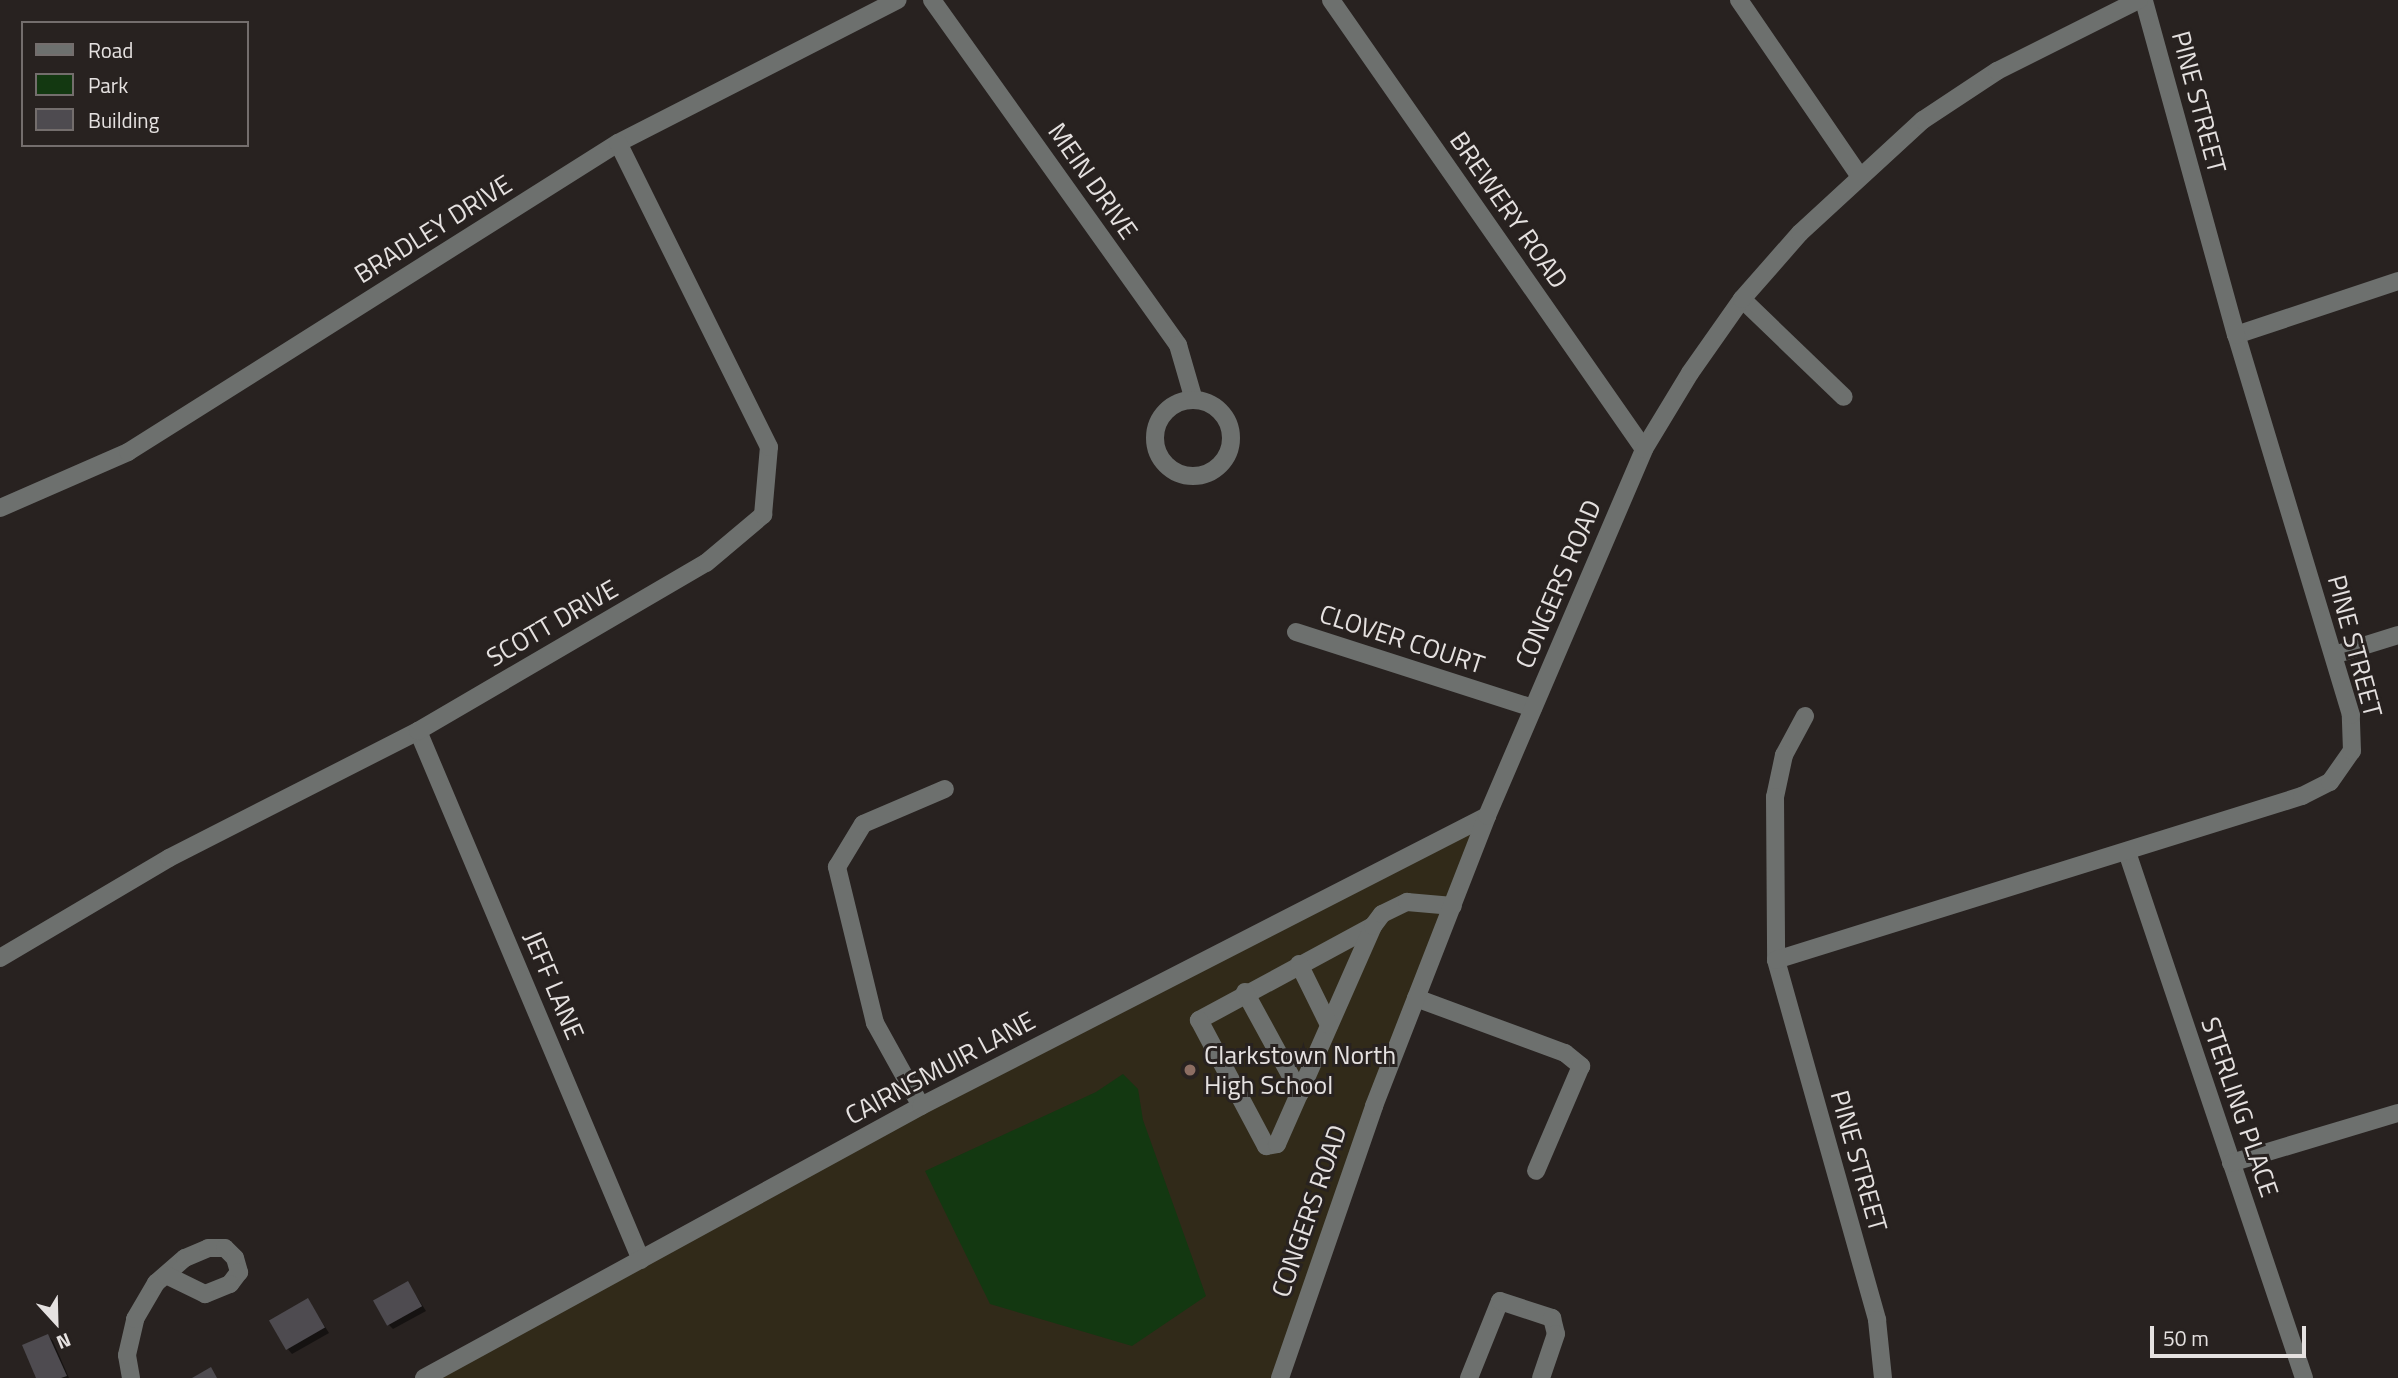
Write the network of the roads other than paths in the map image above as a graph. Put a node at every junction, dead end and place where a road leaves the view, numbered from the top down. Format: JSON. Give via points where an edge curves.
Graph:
{"nodes":[{"id":1,"x":897,"y":0,"type":"edge"},
{"id":2,"x":932,"y":0,"type":"edge"},
{"id":3,"x":1331,"y":0,"type":"edge"},
{"id":4,"x":1739,"y":0,"type":"edge"},
{"id":5,"x":2141,"y":0,"type":"edge"},
{"id":6,"x":618,"y":143,"type":"junction"},
{"id":7,"x":1858,"y":175,"type":"junction"},
{"id":8,"x":2398,"y":282,"type":"edge"},
{"id":9,"x":1742,"y":299,"type":"junction"},
{"id":10,"x":2236,"y":335,"type":"junction"},
{"id":11,"x":1844,"y":397,"type":"dead end"},
{"id":12,"x":1194,"y":400,"type":"junction"},
{"id":13,"x":1644,"y":449,"type":"junction"},
{"id":14,"x":0,"y":508,"type":"edge"},
{"id":15,"x":1296,"y":632,"type":"dead end"},
{"id":16,"x":2398,"y":635,"type":"edge"},
{"id":17,"x":2334,"y":655,"type":"junction"},
{"id":18,"x":1533,"y":708,"type":"junction"},
{"id":19,"x":1805,"y":716,"type":"dead end"},
{"id":20,"x":418,"y":731,"type":"junction"},
{"id":21,"x":945,"y":789,"type":"dead end"},
{"id":22,"x":1488,"y":816,"type":"junction"},
{"id":23,"x":2127,"y":852,"type":"junction"},
{"id":24,"x":1453,"y":906,"type":"junction"},
{"id":25,"x":1373,"y":926,"type":"junction"},
{"id":26,"x":0,"y":958,"type":"edge"},
{"id":27,"x":1776,"y":960,"type":"junction"},
{"id":28,"x":1299,"y":964,"type":"junction"},
{"id":29,"x":1245,"y":992,"type":"junction"},
{"id":30,"x":1416,"y":998,"type":"junction"},
{"id":31,"x":1329,"y":1025,"type":"junction"},
{"id":32,"x":1300,"y":1093,"type":"junction"},
{"id":33,"x":921,"y":1106,"type":"junction"},
{"id":34,"x":2398,"y":1113,"type":"edge"},
{"id":35,"x":2231,"y":1163,"type":"junction"},
{"id":36,"x":1536,"y":1171,"type":"dead end"},
{"id":37,"x":641,"y":1260,"type":"junction"},
{"id":38,"x":166,"y":1275,"type":"dead end"},
{"id":39,"x":131,"y":1378,"type":"edge"},
{"id":40,"x":424,"y":1378,"type":"edge"},
{"id":41,"x":1280,"y":1378,"type":"edge"},
{"id":42,"x":1469,"y":1378,"type":"edge"},
{"id":43,"x":1541,"y":1378,"type":"edge"},
{"id":44,"x":1883,"y":1378,"type":"edge"},
{"id":45,"x":2304,"y":1378,"type":"edge"}],
"edges":[{"from":1,"to":6,"type":"street","name":"BRADLEY DRIVE"},
{"from":2,"to":12,"type":"street","name":"MEIN DRIVE","via":[[1178,345]]},
{"from":3,"to":13,"type":"street","name":"BREWERY ROAD"},
{"from":4,"to":7,"type":"street"},
{"from":5,"to":7,"type":"street","name":"CONGERS ROAD","via":[[1997,71],[1923,120]]},
{"from":5,"to":10,"type":"street","name":"PINE STREET"},
{"from":6,"to":14,"type":"street","name":"BRADLEY DRIVE","via":[[128,452]]},
{"from":6,"to":20,"type":"street","name":"SCOTT DRIVE","via":[[769,447],[763,515],[706,563]]},
{"from":7,"to":9,"type":"street","name":"CONGERS ROAD"},
{"from":8,"to":10,"type":"street"},
{"from":9,"to":11,"type":"street"},
{"from":9,"to":13,"type":"street","name":"CONGERS ROAD"},
{"from":10,"to":17,"type":"street","name":"PINE STREET"},
{"from":12,"to":12,"type":"street","via":[[1218,409],[1226,418],[1231,442],[1221,465],[1198,476],[1186,476],[1164,463],[1155,440],[1162,416],[1170,407]]},
{"from":13,"to":18,"type":"street","name":"CONGERS ROAD"},
{"from":15,"to":18,"type":"street","name":"CLOVER COURT"},
{"from":16,"to":17,"type":"street"},
{"from":17,"to":23,"type":"street","name":"PINE STREET","via":[[2351,715],[2351,751],[2330,782],[2302,796]]},
{"from":18,"to":22,"type":"street","name":"CONGERS ROAD"},
{"from":19,"to":27,"type":"street","name":"PINE STREET","via":[[1784,755],[1775,797]]},
{"from":20,"to":26,"type":"street","name":"SCOTT DRIVE","via":[[169,858]]},
{"from":20,"to":37,"type":"street","name":"JEFF LANE"},
{"from":21,"to":33,"type":"street","via":[[863,824],[837,867],[876,1023]]},
{"from":22,"to":24,"type":"street","name":"CONGERS ROAD"},
{"from":22,"to":33,"type":"street","name":"CAIRNSMUIR LANE"},
{"from":23,"to":27,"type":"street","name":"PINE STREET"},
{"from":23,"to":35,"type":"street","name":"STERLING PLACE"},
{"from":24,"to":25,"type":"street","via":[[1407,902],[1382,914]]},
{"from":24,"to":30,"type":"street","name":"CONGERS ROAD"},
{"from":25,"to":28,"type":"street"},
{"from":25,"to":31,"type":"street"},
{"from":27,"to":44,"type":"street","name":"PINE STREET","via":[[1877,1320]]},
{"from":28,"to":29,"type":"street"},
{"from":28,"to":31,"type":"street"},
{"from":29,"to":32,"type":"street"},
{"from":29,"to":32,"type":"street","via":[[1199,1020],[1266,1146],[1277,1144]]},
{"from":30,"to":36,"type":"street","via":[[1565,1053],[1581,1066]]},
{"from":30,"to":41,"type":"street","name":"CONGERS ROAD"},
{"from":31,"to":32,"type":"street"},
{"from":33,"to":37,"type":"street","name":"CAIRNSMUIR LANE"},
{"from":34,"to":35,"type":"street"},
{"from":35,"to":45,"type":"street","name":"STERLING PLACE"},
{"from":37,"to":40,"type":"street","name":"CAIRNSMUIR LANE"},
{"from":38,"to":39,"type":"street","via":[[135,1319],[127,1355]]},
{"from":42,"to":43,"type":"street","via":[[1500,1301],[1552,1318],[1556,1334]]}]}
